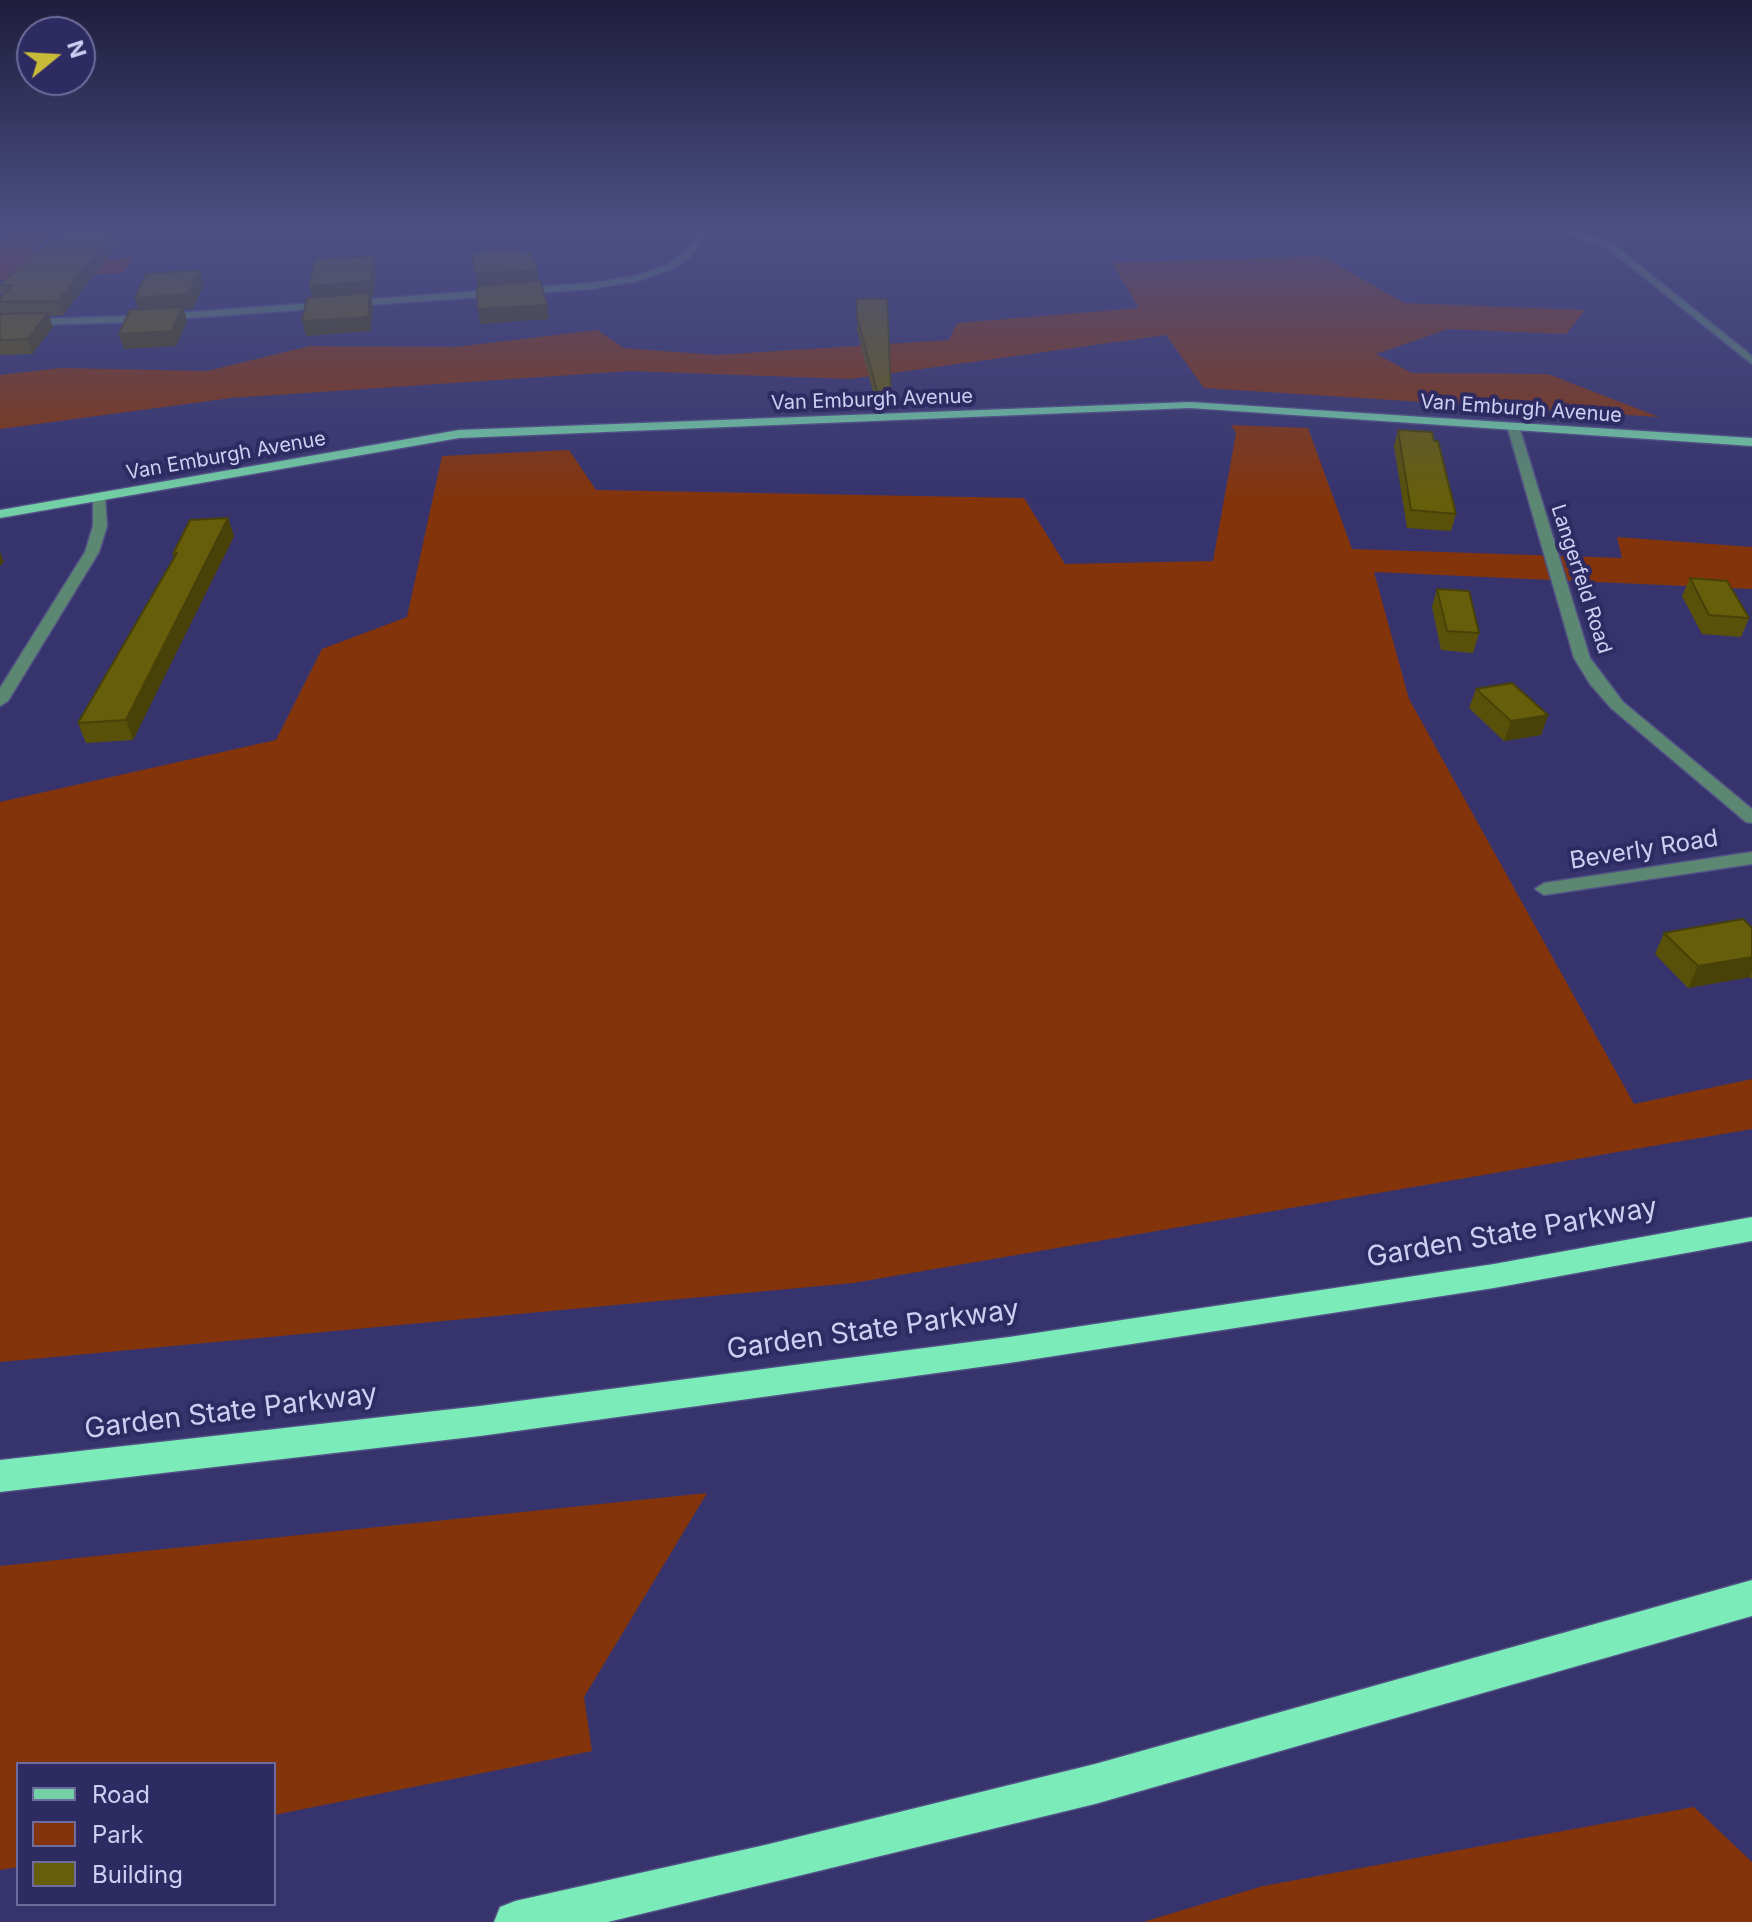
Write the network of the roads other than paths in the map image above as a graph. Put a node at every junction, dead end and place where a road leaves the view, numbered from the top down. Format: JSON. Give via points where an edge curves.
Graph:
{"nodes":[{"id":1,"x":77,"y":321,"type":"edge"},
{"id":2,"x":1702,"y":321,"type":"edge"},
{"id":3,"x":0,"y":323,"type":"edge"},
{"id":4,"x":1752,"y":361,"type":"edge"},
{"id":5,"x":1513,"y":426,"type":"junction"},
{"id":6,"x":1752,"y":442,"type":"edge"},
{"id":7,"x":99,"y":497,"type":"junction"},
{"id":8,"x":0,"y":514,"type":"edge"},
{"id":9,"x":0,"y":701,"type":"edge"},
{"id":10,"x":1752,"y":818,"type":"edge"},
{"id":11,"x":1752,"y":858,"type":"edge"},
{"id":12,"x":1544,"y":889,"type":"dead end"},
{"id":13,"x":1752,"y":1229,"type":"edge"},
{"id":14,"x":0,"y":1476,"type":"edge"},
{"id":15,"x":1752,"y":1598,"type":"edge"},
{"id":16,"x":515,"y":1922,"type":"edge"}],
"edges":[{"from":1,"to":3,"type":"street"},
{"from":2,"to":4,"type":"street"},
{"from":5,"to":6,"type":"main road","name":"Van Emburgh Avenue"},
{"from":5,"to":7,"type":"main road","name":"Van Emburgh Avenue","via":[[1190,405],[459,434]]},
{"from":5,"to":10,"type":"street","name":"Langerfeld Road","via":[[1582,658],[1596,681],[1617,705]]},
{"from":7,"to":8,"type":"main road","name":"Van Emburgh Avenue"},
{"from":7,"to":9,"type":"street","via":[[100,526],[92,552]]},
{"from":11,"to":12,"type":"street","name":"Beverly Road"},
{"from":13,"to":14,"type":"highway","name":"Garden State Parkway","via":[[1479,1279],[1009,1350],[480,1421]]},
{"from":15,"to":16,"type":"highway","via":[[1095,1784]]}]}
